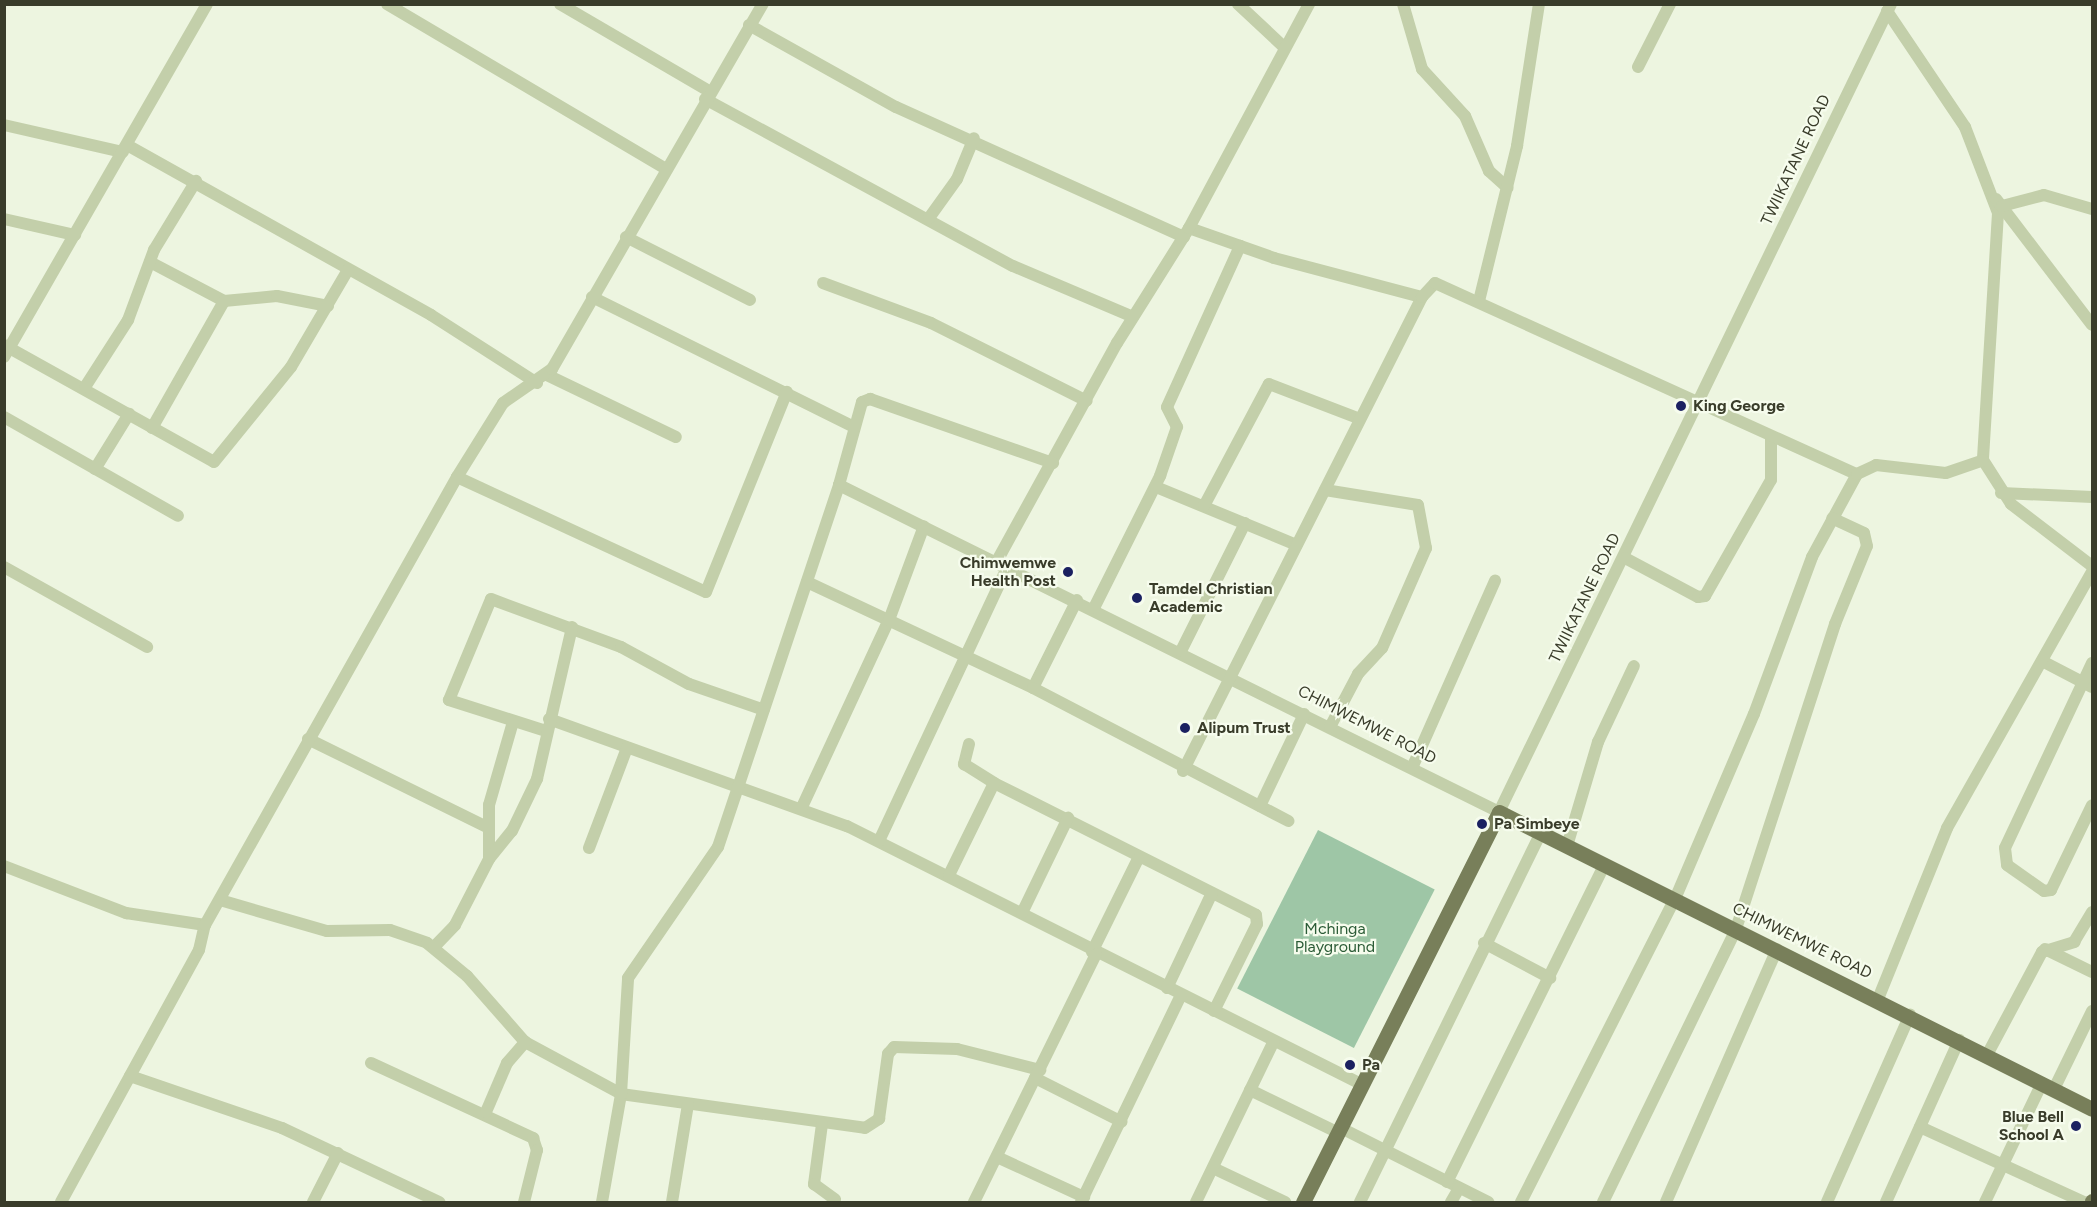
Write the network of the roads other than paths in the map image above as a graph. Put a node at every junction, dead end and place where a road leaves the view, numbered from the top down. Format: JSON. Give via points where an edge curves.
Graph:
{"nodes":[{"id":1,"x":207,"y":4,"type":"edge"},
{"id":2,"x":387,"y":4,"type":"edge"},
{"id":3,"x":560,"y":4,"type":"edge"},
{"id":4,"x":763,"y":4,"type":"edge"},
{"id":5,"x":1238,"y":4,"type":"edge"},
{"id":6,"x":1309,"y":4,"type":"edge"},
{"id":7,"x":1404,"y":4,"type":"edge"},
{"id":8,"x":1539,"y":4,"type":"edge"},
{"id":9,"x":1670,"y":4,"type":"edge"},
{"id":10,"x":1889,"y":8,"type":"edge"},
{"id":11,"x":749,"y":25,"type":"junction"},
{"id":12,"x":1284,"y":47,"type":"junction"},
{"id":13,"x":1638,"y":68,"type":"dead end"},
{"id":14,"x":707,"y":95,"type":"junction"},
{"id":15,"x":4,"y":125,"type":"edge"},
{"id":16,"x":974,"y":138,"type":"junction"},
{"id":17,"x":125,"y":149,"type":"junction"},
{"id":18,"x":664,"y":168,"type":"junction"},
{"id":19,"x":196,"y":181,"type":"junction"},
{"id":20,"x":1508,"y":188,"type":"junction"},
{"id":21,"x":1993,"y":195,"type":"junction"},
{"id":22,"x":2002,"y":206,"type":"junction"},
{"id":23,"x":2092,"y":209,"type":"edge"},
{"id":24,"x":929,"y":218,"type":"junction"},
{"id":25,"x":4,"y":219,"type":"edge"},
{"id":26,"x":1186,"y":232,"type":"junction"},
{"id":27,"x":75,"y":235,"type":"junction"},
{"id":28,"x":626,"y":237,"type":"junction"},
{"id":29,"x":1240,"y":246,"type":"junction"},
{"id":30,"x":150,"y":262,"type":"junction"},
{"id":31,"x":348,"y":270,"type":"junction"},
{"id":32,"x":823,"y":283,"type":"dead end"},
{"id":33,"x":592,"y":297,"type":"junction"},
{"id":34,"x":1422,"y":297,"type":"junction"},
{"id":35,"x":750,"y":300,"type":"dead end"},
{"id":36,"x":224,"y":301,"type":"junction"},
{"id":37,"x":1479,"y":301,"type":"junction"},
{"id":38,"x":328,"y":306,"type":"junction"},
{"id":39,"x":1133,"y":317,"type":"junction"},
{"id":40,"x":2092,"y":325,"type":"edge"},
{"id":41,"x":7,"y":349,"type":"edge"},
{"id":42,"x":542,"y":379,"type":"junction"},
{"id":43,"x":85,"y":387,"type":"junction"},
{"id":44,"x":787,"y":392,"type":"junction"},
{"id":45,"x":1087,"y":401,"type":"junction"},
{"id":46,"x":1700,"y":404,"type":"junction"},
{"id":47,"x":129,"y":414,"type":"junction"},
{"id":48,"x":4,"y":417,"type":"edge"},
{"id":49,"x":1360,"y":419,"type":"junction"},
{"id":50,"x":852,"y":426,"type":"junction"},
{"id":51,"x":152,"y":428,"type":"junction"},
{"id":52,"x":676,"y":437,"type":"dead end"},
{"id":53,"x":1771,"y":438,"type":"junction"},
{"id":54,"x":1983,"y":460,"type":"junction"},
{"id":55,"x":1053,"y":463,"type":"junction"},
{"id":56,"x":95,"y":469,"type":"junction"},
{"id":57,"x":1857,"y":474,"type":"junction"},
{"id":58,"x":457,"y":477,"type":"junction"},
{"id":59,"x":839,"y":485,"type":"junction"},
{"id":60,"x":1156,"y":487,"type":"junction"},
{"id":61,"x":1324,"y":490,"type":"junction"},
{"id":62,"x":2001,"y":493,"type":"junction"},
{"id":63,"x":2092,"y":497,"type":"edge"},
{"id":64,"x":1204,"y":506,"type":"junction"},
{"id":65,"x":178,"y":516,"type":"dead end"},
{"id":66,"x":1832,"y":518,"type":"junction"},
{"id":67,"x":1245,"y":523,"type":"junction"},
{"id":68,"x":924,"y":526,"type":"junction"},
{"id":69,"x":1297,"y":545,"type":"junction"},
{"id":70,"x":1625,"y":558,"type":"junction"},
{"id":71,"x":1003,"y":564,"type":"junction"},
{"id":72,"x":2092,"y":566,"type":"edge"},
{"id":73,"x":4,"y":567,"type":"edge"},
{"id":74,"x":2092,"y":572,"type":"edge"},
{"id":75,"x":1495,"y":581,"type":"dead end"},
{"id":76,"x":807,"y":582,"type":"junction"},
{"id":77,"x":1077,"y":600,"type":"junction"},
{"id":78,"x":1094,"y":608,"type":"junction"},
{"id":79,"x":889,"y":620,"type":"junction"},
{"id":80,"x":572,"y":627,"type":"junction"},
{"id":81,"x":147,"y":647,"type":"dead end"},
{"id":82,"x":1180,"y":651,"type":"junction"},
{"id":83,"x":967,"y":655,"type":"junction"},
{"id":84,"x":2042,"y":661,"type":"junction"},
{"id":85,"x":2092,"y":663,"type":"edge"},
{"id":86,"x":1634,"y":666,"type":"dead end"},
{"id":87,"x":1231,"y":677,"type":"junction"},
{"id":88,"x":2087,"y":685,"type":"edge"},
{"id":89,"x":1033,"y":688,"type":"junction"},
{"id":90,"x":764,"y":710,"type":"junction"},
{"id":91,"x":1304,"y":714,"type":"junction"},
{"id":92,"x":513,"y":722,"type":"junction"},
{"id":93,"x":547,"y":725,"type":"junction"},
{"id":94,"x":1330,"y":727,"type":"junction"},
{"id":95,"x":308,"y":739,"type":"junction"},
{"id":96,"x":969,"y":744,"type":"dead end"},
{"id":97,"x":627,"y":747,"type":"junction"},
{"id":98,"x":1412,"y":768,"type":"junction"},
{"id":99,"x":1183,"y":771,"type":"junction"},
{"id":100,"x":994,"y":783,"type":"junction"},
{"id":101,"x":738,"y":789,"type":"junction"},
{"id":102,"x":2092,"y":805,"type":"edge"},
{"id":103,"x":1260,"y":806,"type":"junction"},
{"id":104,"x":802,"y":807,"type":"junction"},
{"id":105,"x":1498,"y":812,"type":"junction"},
{"id":106,"x":1068,"y":818,"type":"junction"},
{"id":107,"x":1288,"y":821,"type":"dead end"},
{"id":108,"x":487,"y":827,"type":"junction"},
{"id":109,"x":1541,"y":833,"type":"junction"},
{"id":110,"x":879,"y":841,"type":"junction"},
{"id":111,"x":1568,"y":846,"type":"junction"},
{"id":112,"x":589,"y":848,"type":"dead end"},
{"id":113,"x":489,"y":858,"type":"junction"},
{"id":114,"x":1138,"y":859,"type":"junction"},
{"id":115,"x":1605,"y":864,"type":"junction"},
{"id":116,"x":4,"y":867,"type":"edge"},
{"id":117,"x":949,"y":876,"type":"junction"},
{"id":118,"x":1212,"y":893,"type":"junction"},
{"id":119,"x":1675,"y":899,"type":"junction"},
{"id":120,"x":220,"y":900,"type":"junction"},
{"id":121,"x":2092,"y":912,"type":"edge"},
{"id":122,"x":1022,"y":913,"type":"junction"},
{"id":123,"x":205,"y":925,"type":"junction"},
{"id":124,"x":1736,"y":929,"type":"junction"},
{"id":125,"x":1484,"y":943,"type":"junction"},
{"id":126,"x":434,"y":947,"type":"junction"},
{"id":127,"x":1777,"y":949,"type":"junction"},
{"id":128,"x":2045,"y":949,"type":"junction"},
{"id":129,"x":1094,"y":953,"type":"junction"},
{"id":130,"x":2092,"y":972,"type":"edge"},
{"id":131,"x":1550,"y":978,"type":"junction"},
{"id":132,"x":1167,"y":988,"type":"junction"},
{"id":133,"x":1181,"y":995,"type":"junction"},
{"id":134,"x":1878,"y":999,"type":"junction"},
{"id":135,"x":1214,"y":1011,"type":"junction"},
{"id":136,"x":2092,"y":1011,"type":"edge"},
{"id":137,"x":1910,"y":1015,"type":"junction"},
{"id":138,"x":1959,"y":1040,"type":"junction"},
{"id":139,"x":1274,"y":1041,"type":"junction"},
{"id":140,"x":525,"y":1042,"type":"junction"},
{"id":141,"x":1987,"y":1055,"type":"junction"},
{"id":142,"x":371,"y":1064,"type":"dead end"},
{"id":143,"x":1038,"y":1074,"type":"junction"},
{"id":144,"x":130,"y":1076,"type":"junction"},
{"id":145,"x":1363,"y":1085,"type":"junction"},
{"id":146,"x":2048,"y":1086,"type":"junction"},
{"id":147,"x":1250,"y":1090,"type":"junction"},
{"id":148,"x":621,"y":1094,"type":"junction"},
{"id":149,"x":688,"y":1104,"type":"junction"},
{"id":150,"x":2092,"y":1109,"type":"edge"},
{"id":151,"x":486,"y":1112,"type":"junction"},
{"id":152,"x":1122,"y":1122,"type":"junction"},
{"id":153,"x":822,"y":1124,"type":"junction"},
{"id":154,"x":1920,"y":1127,"type":"junction"},
{"id":155,"x":1340,"y":1130,"type":"junction"},
{"id":156,"x":1386,"y":1151,"type":"junction"},
{"id":157,"x":338,"y":1153,"type":"junction"},
{"id":158,"x":997,"y":1157,"type":"junction"},
{"id":159,"x":2003,"y":1165,"type":"junction"},
{"id":160,"x":1213,"y":1168,"type":"junction"},
{"id":161,"x":1453,"y":1185,"type":"junction"},
{"id":162,"x":835,"y":1199,"type":"dead end"},
{"id":163,"x":1082,"y":1200,"type":"edge"},
{"id":164,"x":62,"y":1203,"type":"edge"},
{"id":165,"x":313,"y":1203,"type":"edge"},
{"id":166,"x":439,"y":1203,"type":"edge"},
{"id":167,"x":525,"y":1203,"type":"edge"},
{"id":168,"x":602,"y":1203,"type":"edge"},
{"id":169,"x":672,"y":1203,"type":"edge"},
{"id":170,"x":974,"y":1203,"type":"edge"},
{"id":171,"x":1196,"y":1203,"type":"edge"},
{"id":172,"x":1285,"y":1203,"type":"edge"},
{"id":173,"x":1303,"y":1203,"type":"edge"},
{"id":174,"x":1360,"y":1203,"type":"edge"},
{"id":175,"x":1451,"y":1203,"type":"edge"},
{"id":176,"x":1488,"y":1203,"type":"edge"},
{"id":177,"x":1521,"y":1203,"type":"edge"},
{"id":178,"x":1603,"y":1203,"type":"edge"},
{"id":179,"x":1666,"y":1203,"type":"edge"},
{"id":180,"x":1827,"y":1203,"type":"edge"},
{"id":181,"x":1886,"y":1203,"type":"edge"},
{"id":182,"x":1986,"y":1203,"type":"edge"},
{"id":183,"x":2084,"y":1203,"type":"edge"}],
"edges":[{"from":1,"to":17,"type":"street"},
{"from":2,"to":18,"type":"street"},
{"from":3,"to":14,"type":"street"},
{"from":4,"to":11,"type":"street"},
{"from":5,"to":12,"type":"street"},
{"from":6,"to":12,"type":"street"},
{"from":7,"to":20,"type":"street","via":[[1422,69],[1465,116],[1489,171]]},
{"from":8,"to":20,"type":"street"},
{"from":9,"to":13,"type":"street"},
{"from":10,"to":21,"type":"street","via":[[1951,102]]},
{"from":10,"to":46,"type":"street","name":"TWIIKATANE ROAD"},
{"from":11,"to":14,"type":"street"},
{"from":11,"to":16,"type":"street","via":[[896,107]]},
{"from":12,"to":26,"type":"street"},
{"from":14,"to":18,"type":"street"},
{"from":14,"to":24,"type":"street","via":[[845,178]]},
{"from":15,"to":17,"type":"street"},
{"from":16,"to":24,"type":"street","via":[[957,179]]},
{"from":16,"to":26,"type":"street"},
{"from":17,"to":19,"type":"street"},
{"from":17,"to":27,"type":"street"},
{"from":18,"to":28,"type":"street"},
{"from":19,"to":30,"type":"street"},
{"from":19,"to":31,"type":"street"},
{"from":20,"to":37,"type":"street"},
{"from":21,"to":22,"type":"street"},
{"from":21,"to":54,"type":"street","via":[[2000,228],[1986,349]]},
{"from":22,"to":23,"type":"street","via":[[2044,195]]},
{"from":22,"to":40,"type":"street"},
{"from":24,"to":39,"type":"street","via":[[1031,276]]},
{"from":25,"to":27,"type":"street"},
{"from":26,"to":29,"type":"street"},
{"from":26,"to":39,"type":"street"},
{"from":27,"to":41,"type":"street"},
{"from":28,"to":33,"type":"street"},
{"from":28,"to":35,"type":"street"},
{"from":29,"to":34,"type":"street"},
{"from":29,"to":60,"type":"street","via":[[1167,407],[1177,427]]},
{"from":30,"to":36,"type":"street"},
{"from":30,"to":43,"type":"street","via":[[128,320]]},
{"from":31,"to":38,"type":"street"},
{"from":31,"to":42,"type":"street"},
{"from":32,"to":45,"type":"street","via":[[932,323]]},
{"from":33,"to":42,"type":"street"},
{"from":33,"to":44,"type":"street"},
{"from":34,"to":37,"type":"street","via":[[1436,283]]},
{"from":34,"to":49,"type":"street"},
{"from":36,"to":38,"type":"street","via":[[277,296]]},
{"from":36,"to":51,"type":"street"},
{"from":37,"to":46,"type":"street"},
{"from":38,"to":51,"type":"street","via":[[291,367],[264,395],[220,460],[208,462]]},
{"from":39,"to":45,"type":"street"},
{"from":41,"to":43,"type":"street"},
{"from":42,"to":52,"type":"street"},
{"from":42,"to":58,"type":"street","via":[[503,403]]},
{"from":43,"to":47,"type":"street"},
{"from":44,"to":50,"type":"street"},
{"from":44,"to":58,"type":"street","via":[[706,591]]},
{"from":45,"to":55,"type":"street"},
{"from":46,"to":53,"type":"street"},
{"from":46,"to":70,"type":"street","name":"TWIIKATANE ROAD"},
{"from":47,"to":51,"type":"street"},
{"from":47,"to":56,"type":"street"},
{"from":48,"to":56,"type":"street"},
{"from":49,"to":61,"type":"street"},
{"from":49,"to":64,"type":"street","via":[[1269,384]]},
{"from":50,"to":55,"type":"street","via":[[862,402],[870,399]]},
{"from":50,"to":59,"type":"street"},
{"from":53,"to":57,"type":"street"},
{"from":53,"to":70,"type":"street","via":[[1771,480],[1706,596],[1698,597]]},
{"from":54,"to":57,"type":"street","via":[[1946,472],[1876,465]]},
{"from":54,"to":62,"type":"street"},
{"from":55,"to":71,"type":"street"},
{"from":56,"to":65,"type":"street"},
{"from":57,"to":66,"type":"street"},
{"from":58,"to":95,"type":"street"},
{"from":59,"to":68,"type":"street","name":"CHIMWEMWE ROAD"},
{"from":59,"to":76,"type":"street"},
{"from":60,"to":64,"type":"street"},
{"from":60,"to":78,"type":"street"},
{"from":61,"to":69,"type":"street"},
{"from":61,"to":94,"type":"street","via":[[1418,505],[1426,548],[1382,648],[1358,674]]},
{"from":62,"to":63,"type":"street"},
{"from":62,"to":72,"type":"street"},
{"from":64,"to":67,"type":"street"},
{"from":66,"to":119,"type":"street","via":[[1803,578],[1754,714]]},
{"from":66,"to":124,"type":"street","via":[[1864,534],[1867,546],[1835,624]]},
{"from":67,"to":69,"type":"street"},
{"from":67,"to":82,"type":"street"},
{"from":68,"to":71,"type":"street","name":"CHIMWEMWE ROAD"},
{"from":68,"to":79,"type":"street"},
{"from":69,"to":87,"type":"street"},
{"from":70,"to":105,"type":"street","name":"TWIIKATANE ROAD"},
{"from":71,"to":77,"type":"street","name":"CHIMWEMWE ROAD"},
{"from":71,"to":83,"type":"street"},
{"from":73,"to":81,"type":"street"},
{"from":74,"to":84,"type":"street"},
{"from":75,"to":98,"type":"street"},
{"from":76,"to":79,"type":"street"},
{"from":76,"to":90,"type":"street"},
{"from":77,"to":78,"type":"street","name":"CHIMWEMWE ROAD"},
{"from":77,"to":89,"type":"street"},
{"from":78,"to":82,"type":"street","name":"CHIMWEMWE ROAD"},
{"from":79,"to":83,"type":"street"},
{"from":79,"to":104,"type":"street"},
{"from":80,"to":90,"type":"street","via":[[676,672],[689,684]]},
{"from":80,"to":92,"type":"street","via":[[502,599],[487,603],[448,697],[457,705]]},
{"from":80,"to":93,"type":"street"},
{"from":82,"to":87,"type":"street","name":"CHIMWEMWE ROAD"},
{"from":83,"to":89,"type":"street"},
{"from":83,"to":110,"type":"street"},
{"from":84,"to":88,"type":"street"},
{"from":84,"to":134,"type":"street","via":[[1947,828]]},
{"from":85,"to":88,"type":"street"},
{"from":86,"to":111,"type":"street","via":[[1598,742]]},
{"from":87,"to":91,"type":"street","name":"CHIMWEMWE ROAD"},
{"from":87,"to":99,"type":"street"},
{"from":88,"to":102,"type":"street","via":[[2005,848],[2007,865],[2044,891],[2051,890]]},
{"from":89,"to":99,"type":"street"},
{"from":90,"to":101,"type":"street"},
{"from":91,"to":94,"type":"street","name":"CHIMWEMWE ROAD"},
{"from":91,"to":103,"type":"street"},
{"from":92,"to":93,"type":"street"},
{"from":92,"to":108,"type":"street"},
{"from":93,"to":97,"type":"street"},
{"from":93,"to":113,"type":"street","via":[[537,779],[513,831]]},
{"from":94,"to":98,"type":"street","name":"CHIMWEMWE ROAD"},
{"from":95,"to":108,"type":"street"},
{"from":95,"to":120,"type":"street"},
{"from":96,"to":100,"type":"street","via":[[964,764]]},
{"from":97,"to":101,"type":"street"},
{"from":97,"to":112,"type":"street"},
{"from":98,"to":105,"type":"street","name":"CHIMWEMWE ROAD"},
{"from":99,"to":103,"type":"street"},
{"from":100,"to":106,"type":"street"},
{"from":100,"to":117,"type":"street"},
{"from":101,"to":104,"type":"street","via":[[759,790]]},
{"from":101,"to":148,"type":"street","via":[[711,862],[628,978]]},
{"from":103,"to":107,"type":"street"},
{"from":104,"to":110,"type":"street"},
{"from":105,"to":109,"type":"main road","name":"CHIMWEMWE ROAD"},
{"from":105,"to":145,"type":"main road","name":"TWIIKATANE ROAD"},
{"from":106,"to":114,"type":"street"},
{"from":106,"to":122,"type":"street"},
{"from":108,"to":113,"type":"street"},
{"from":109,"to":111,"type":"main road","name":"CHIMWEMWE ROAD"},
{"from":109,"to":125,"type":"street"},
{"from":110,"to":117,"type":"street"},
{"from":111,"to":115,"type":"main road","name":"CHIMWEMWE ROAD"},
{"from":113,"to":126,"type":"street","via":[[455,925]]},
{"from":114,"to":118,"type":"street"},
{"from":114,"to":129,"type":"street"},
{"from":115,"to":119,"type":"main road","name":"CHIMWEMWE ROAD"},
{"from":115,"to":131,"type":"street"},
{"from":116,"to":123,"type":"street","via":[[126,913]]},
{"from":117,"to":122,"type":"street"},
{"from":118,"to":132,"type":"street"},
{"from":118,"to":135,"type":"street","via":[[1253,912],[1258,921]]},
{"from":119,"to":124,"type":"main road","name":"CHIMWEMWE ROAD"},
{"from":119,"to":177,"type":"street"},
{"from":120,"to":123,"type":"street"},
{"from":120,"to":126,"type":"street","via":[[333,932],[398,931]]},
{"from":121,"to":128,"type":"street","via":[[2074,942]]},
{"from":122,"to":129,"type":"street"},
{"from":123,"to":144,"type":"street","via":[[198,950]]},
{"from":124,"to":127,"type":"main road","name":"CHIMWEMWE ROAD"},
{"from":124,"to":178,"type":"street"},
{"from":125,"to":131,"type":"street"},
{"from":125,"to":156,"type":"street"},
{"from":126,"to":140,"type":"street","via":[[467,976]]},
{"from":127,"to":134,"type":"main road","name":"CHIMWEMWE ROAD"},
{"from":127,"to":179,"type":"street"},
{"from":128,"to":130,"type":"street"},
{"from":128,"to":141,"type":"street"},
{"from":129,"to":132,"type":"street"},
{"from":129,"to":143,"type":"street"},
{"from":131,"to":161,"type":"street"},
{"from":132,"to":133,"type":"street"},
{"from":133,"to":135,"type":"street"},
{"from":133,"to":152,"type":"street"},
{"from":134,"to":137,"type":"main road","name":"CHIMWEMWE ROAD"},
{"from":135,"to":139,"type":"street"},
{"from":136,"to":146,"type":"street"},
{"from":137,"to":138,"type":"main road","name":"CHIMWEMWE ROAD"},
{"from":137,"to":180,"type":"street"},
{"from":138,"to":141,"type":"main road","name":"CHIMWEMWE ROAD"},
{"from":138,"to":154,"type":"street"},
{"from":139,"to":145,"type":"street"},
{"from":139,"to":147,"type":"street"},
{"from":140,"to":148,"type":"street"},
{"from":140,"to":151,"type":"street","via":[[507,1063]]},
{"from":141,"to":146,"type":"main road","name":"CHIMWEMWE ROAD"},
{"from":142,"to":151,"type":"street"},
{"from":143,"to":152,"type":"street"},
{"from":143,"to":153,"type":"street","via":[[957,1049],[894,1047],[888,1054],[876,1124]]},
{"from":143,"to":158,"type":"street"},
{"from":144,"to":157,"type":"street","via":[[282,1128]]},
{"from":144,"to":164,"type":"street"},
{"from":145,"to":155,"type":"main road","name":"TWIIKATANE ROAD"},
{"from":146,"to":150,"type":"main road","name":"CHIMWEMWE ROAD"},
{"from":146,"to":159,"type":"street"},
{"from":147,"to":155,"type":"street"},
{"from":147,"to":160,"type":"street"},
{"from":148,"to":149,"type":"street"},
{"from":148,"to":168,"type":"street"},
{"from":149,"to":153,"type":"street","via":[[749,1108]]},
{"from":149,"to":169,"type":"street"},
{"from":151,"to":167,"type":"street","via":[[535,1140]]},
{"from":152,"to":163,"type":"street"},
{"from":153,"to":162,"type":"street","via":[[814,1184]]},
{"from":154,"to":159,"type":"street"},
{"from":154,"to":181,"type":"street"},
{"from":155,"to":156,"type":"street"},
{"from":155,"to":173,"type":"main road","name":"TWIIKATANE ROAD"},
{"from":156,"to":161,"type":"street"},
{"from":156,"to":174,"type":"street"},
{"from":157,"to":165,"type":"street"},
{"from":157,"to":166,"type":"street"},
{"from":158,"to":163,"type":"street"},
{"from":158,"to":170,"type":"street"},
{"from":159,"to":182,"type":"street"},
{"from":159,"to":183,"type":"street"},
{"from":160,"to":171,"type":"street"},
{"from":160,"to":172,"type":"street"},
{"from":161,"to":175,"type":"street"},
{"from":161,"to":176,"type":"street"}]}
